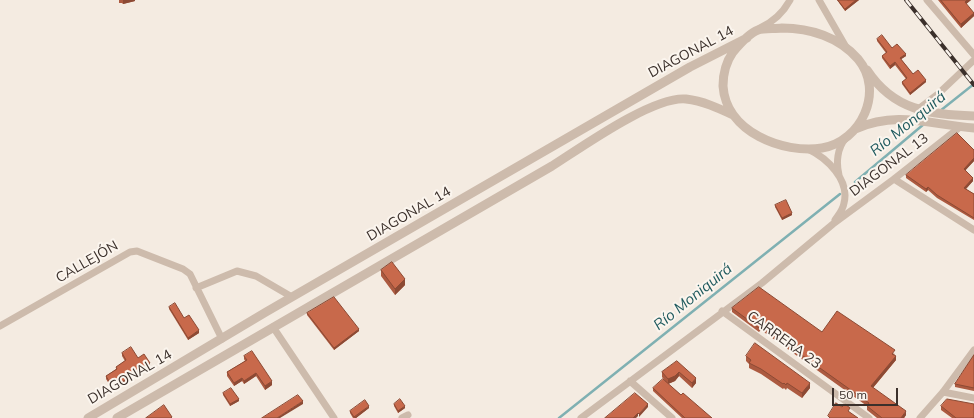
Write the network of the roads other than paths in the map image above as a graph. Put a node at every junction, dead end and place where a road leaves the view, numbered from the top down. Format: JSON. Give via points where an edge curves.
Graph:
{"nodes":[{"id":1,"x":790,"y":0,"type":"edge"},
{"id":2,"x":819,"y":0,"type":"edge"},
{"id":3,"x":927,"y":0,"type":"edge"},
{"id":4,"x":758,"y":30,"type":"junction"},
{"id":5,"x":747,"y":38,"type":"junction"},
{"id":6,"x":848,"y":50,"type":"junction"},
{"id":7,"x":974,"y":55,"type":"edge"},
{"id":8,"x":858,"y":60,"type":"junction"},
{"id":9,"x":974,"y":60,"type":"edge"},
{"id":10,"x":922,"y":110,"type":"junction"},
{"id":11,"x":733,"y":115,"type":"junction"},
{"id":12,"x":974,"y":116,"type":"edge"},
{"id":13,"x":960,"y":127,"type":"junction"},
{"id":14,"x":974,"y":128,"type":"edge"},
{"id":15,"x":855,"y":129,"type":"junction"},
{"id":16,"x":848,"y":136,"type":"junction"},
{"id":17,"x":808,"y":149,"type":"junction"},
{"id":18,"x":840,"y":179,"type":"junction"},
{"id":19,"x":894,"y":179,"type":"junction"},
{"id":20,"x":833,"y":224,"type":"junction"},
{"id":21,"x":974,"y":230,"type":"edge"},
{"id":22,"x":196,"y":288,"type":"junction"},
{"id":23,"x":292,"y":297,"type":"junction"},
{"id":24,"x":722,"y":311,"type":"junction"},
{"id":25,"x":0,"y":326,"type":"edge"},
{"id":26,"x":273,"y":327,"type":"junction"},
{"id":27,"x":222,"y":339,"type":"junction"},
{"id":28,"x":974,"y":350,"type":"edge"},
{"id":29,"x":630,"y":381,"type":"junction"},
{"id":30,"x":943,"y":392,"type":"junction"},
{"id":31,"x":974,"y":398,"type":"edge"},
{"id":32,"x":88,"y":418,"type":"edge"},
{"id":33,"x":117,"y":418,"type":"edge"},
{"id":34,"x":334,"y":418,"type":"edge"},
{"id":35,"x":581,"y":418,"type":"edge"},
{"id":36,"x":672,"y":418,"type":"edge"},
{"id":37,"x":869,"y":418,"type":"edge"},
{"id":38,"x":920,"y":418,"type":"edge"}],
"edges":[{"from":1,"to":4,"type":"street","via":[[776,19]]},
{"from":2,"to":6,"type":"street"},
{"from":3,"to":7,"type":"street"},
{"from":4,"to":5,"type":"street"},
{"from":4,"to":6,"type":"street","via":[[806,30],[828,37]]},
{"from":5,"to":11,"type":"street","via":[[730,56],[725,67],[724,92]]},
{"from":5,"to":23,"type":"street","name":"DIAGONAL 14","via":[[690,67]]},
{"from":6,"to":8,"type":"street"},
{"from":8,"to":10,"type":"street","via":[[888,94],[902,103]]},
{"from":8,"to":15,"type":"street","via":[[868,83],[869,95],[867,108]]},
{"from":9,"to":10,"type":"street","name":"DIAGONAL 13"},
{"from":10,"to":12,"type":"street"},
{"from":11,"to":17,"type":"street","via":[[762,138],[784,146]]},
{"from":11,"to":26,"type":"street","name":"DIAGONAL 14","via":[[708,104],[686,99],[667,102],[641,112]]},
{"from":13,"to":14,"type":"street"},
{"from":13,"to":15,"type":"street","via":[[902,118],[871,123]]},
{"from":13,"to":19,"type":"street","name":"DIAGONAL 13"},
{"from":15,"to":16,"type":"street"},
{"from":16,"to":17,"type":"street","via":[[831,146]]},
{"from":16,"to":18,"type":"street","name":"DIAGONAL 13","via":[[843,141],[838,155]]},
{"from":17,"to":18,"type":"street","name":"DIAGONAL 13","via":[[831,165]]},
{"from":18,"to":20,"type":"street","name":"DIAGONAL 13","via":[[845,199]]},
{"from":19,"to":20,"type":"street","name":"DIAGONAL 13"},
{"from":19,"to":21,"type":"street"},
{"from":20,"to":24,"type":"street","name":"DIAGONAL 13","via":[[762,283]]},
{"from":22,"to":23,"type":"street","via":[[237,271],[256,276]]},
{"from":22,"to":25,"type":"street","name":"CALLEJÓN","via":[[190,274],[183,269],[137,251],[130,252]]},
{"from":22,"to":27,"type":"street"},
{"from":23,"to":27,"type":"street","name":"DIAGONAL 14"},
{"from":24,"to":29,"type":"street","name":"DIAGONAL 13"},
{"from":24,"to":37,"type":"street","name":"CARRERA 23"},
{"from":26,"to":33,"type":"street","name":"DIAGONAL 14"},
{"from":26,"to":34,"type":"street"},
{"from":27,"to":32,"type":"street","name":"DIAGONAL 14"},
{"from":28,"to":30,"type":"street"},
{"from":29,"to":35,"type":"street","name":"DIAGONAL 13"},
{"from":29,"to":36,"type":"street"},
{"from":30,"to":31,"type":"street"},
{"from":30,"to":38,"type":"street"}]}
